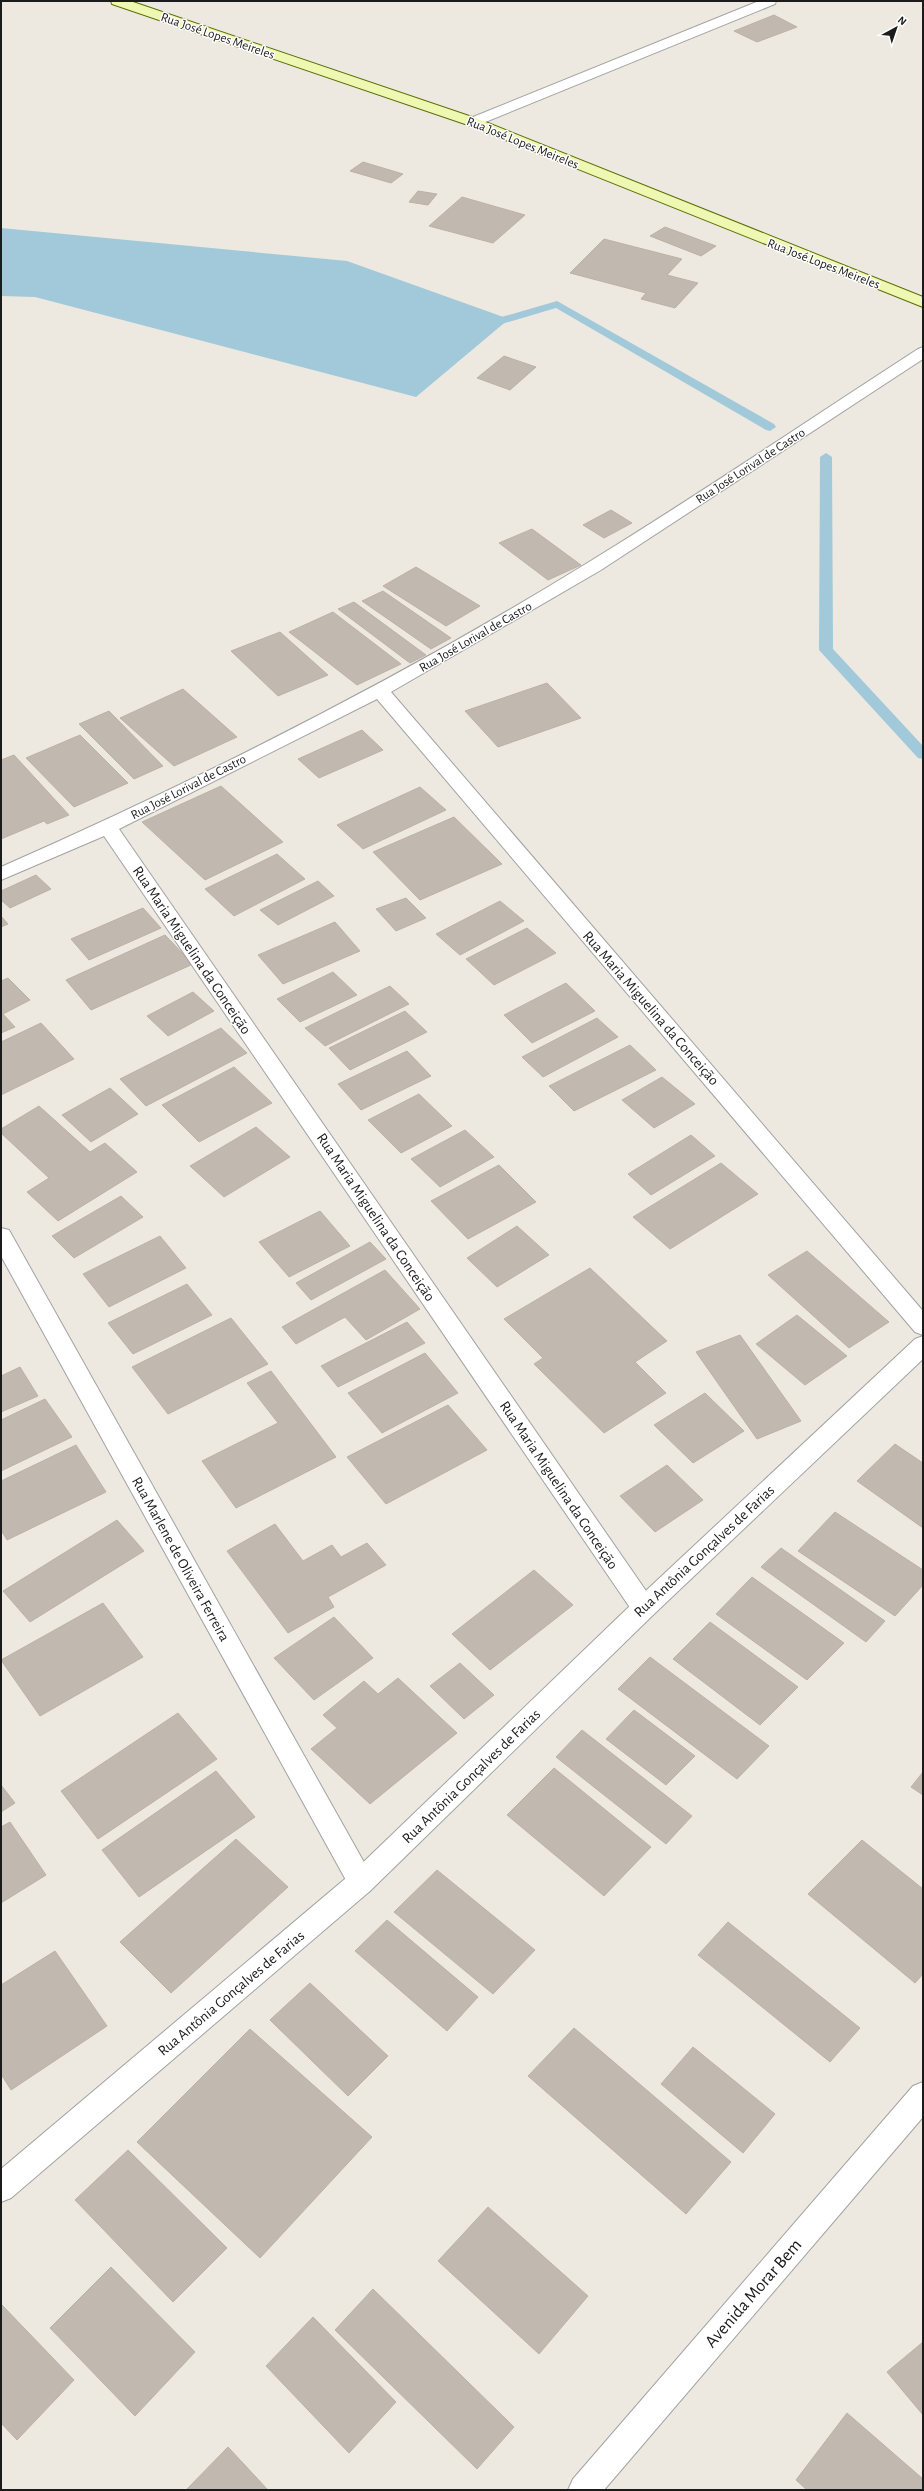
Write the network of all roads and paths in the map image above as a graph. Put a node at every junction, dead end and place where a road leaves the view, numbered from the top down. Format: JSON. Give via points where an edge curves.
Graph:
{"nodes":[{"id":1,"x":117,"y":1,"type":"edge"},
{"id":2,"x":770,"y":1,"type":"edge"},
{"id":3,"x":473,"y":122,"type":"junction"},
{"id":4,"x":923,"y":302,"type":"edge"},
{"id":5,"x":923,"y":352,"type":"edge"},
{"id":6,"x":380,"y":691,"type":"junction"},
{"id":7,"x":108,"y":827,"type":"junction"},
{"id":8,"x":1,"y":874,"type":"edge"},
{"id":9,"x":1,"y":1236,"type":"edge"},
{"id":10,"x":923,"y":1326,"type":"edge"},
{"id":11,"x":923,"y":1345,"type":"edge"},
{"id":12,"x":644,"y":1608,"type":"junction"},
{"id":13,"x":361,"y":1882,"type":"junction"},
{"id":14,"x":923,"y":2096,"type":"edge"},
{"id":15,"x":1,"y":2188,"type":"edge"},
{"id":16,"x":584,"y":2490,"type":"edge"}],
"edges":[{"from":1,"to":3,"type":"main road","name":"Rua José Lopes Meireles"},
{"from":2,"to":3,"type":"street"},
{"from":3,"to":4,"type":"main road","name":"Rua José Lopes Meireles"},
{"from":5,"to":6,"type":"street","name":"Rua José Lorival de Castro","via":[[595,566]]},
{"from":6,"to":7,"type":"street","name":"Rua José Lorival de Castro"},
{"from":6,"to":10,"type":"street","name":"Rua Maria Miguelina da Conceição"},
{"from":7,"to":8,"type":"street","name":"Rua José Lorival de Castro"},
{"from":7,"to":12,"type":"street","name":"Rua Maria Miguelina da Conceição"},
{"from":9,"to":13,"type":"street","name":"Rua Marlene de Oliveira Ferreira"},
{"from":11,"to":12,"type":"street","name":"Rua Antônia Gonçalves de Farias"},
{"from":12,"to":13,"type":"street","name":"Rua Antônia Gonçalves de Farias"},
{"from":13,"to":15,"type":"street","name":"Rua Antônia Gonçalves de Farias"},
{"from":14,"to":16,"type":"street","name":"Avenida Morar Bem"}]}
